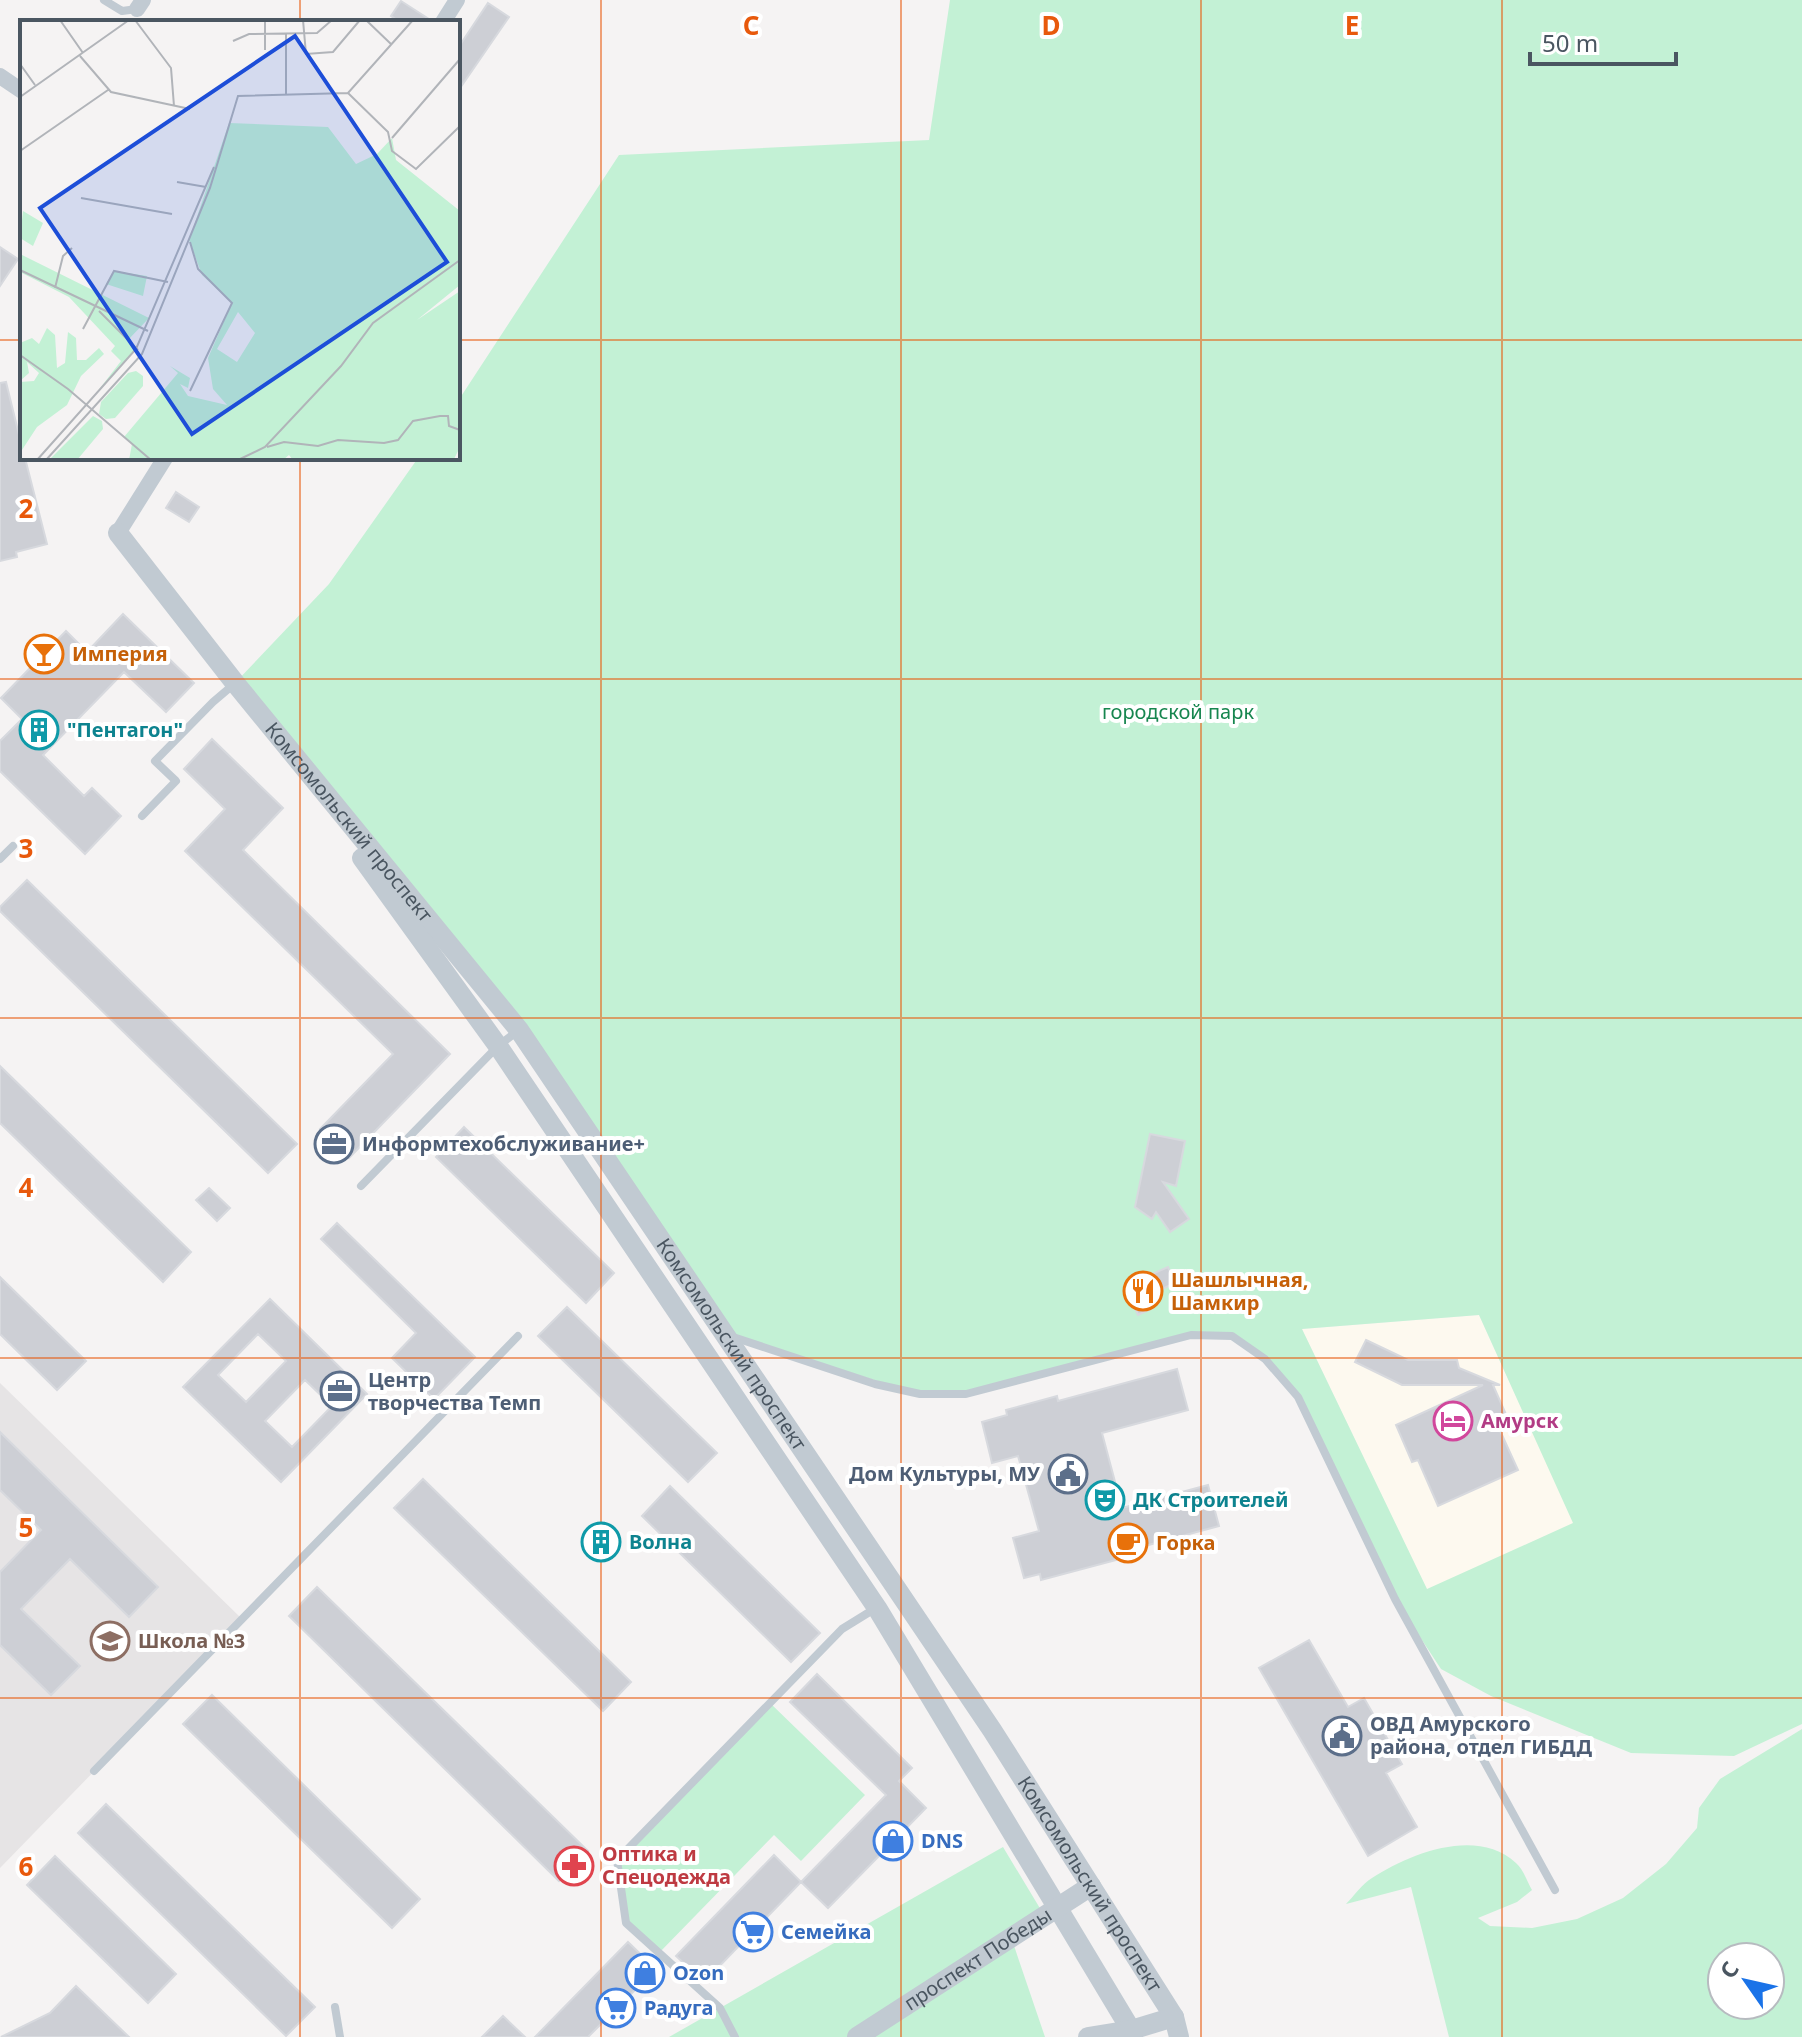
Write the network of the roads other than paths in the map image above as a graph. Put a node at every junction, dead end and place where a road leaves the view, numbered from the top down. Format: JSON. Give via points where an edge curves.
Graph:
{"nodes":[{"id":1,"x":104,"y":0,"type":"edge"},
{"id":2,"x":457,"y":0,"type":"edge"},
{"id":3,"x":140,"y":5,"type":"edge"},
{"id":4,"x":444,"y":20,"type":"edge"},
{"id":5,"x":0,"y":76,"type":"edge"},
{"id":6,"x":20,"y":90,"type":"edge"},
{"id":7,"x":164,"y":460,"type":"edge"},
{"id":8,"x":118,"y":533,"type":"joint"},
{"id":9,"x":235,"y":683,"type":"junction"},
{"id":10,"x":142,"y":816,"type":"dead end"},
{"id":11,"x":13,"y":846,"type":"dead end"},
{"id":12,"x":0,"y":859,"type":"edge"},
{"id":13,"x":519,"y":1030,"type":"junction"},
{"id":14,"x":498,"y":1046,"type":"junction"},
{"id":15,"x":361,"y":1186,"type":"dead end"},
{"id":16,"x":725,"y":1334,"type":"junction"},
{"id":17,"x":518,"y":1336,"type":"dead end"},
{"id":18,"x":877,"y":1608,"type":"junction"},
{"id":19,"x":94,"y":1771,"type":"dead end"},
{"id":20,"x":1091,"y":1886,"type":"junction"},
{"id":21,"x":1555,"y":1890,"type":"dead end"},
{"id":22,"x":1057,"y":1906,"type":"junction"},
{"id":23,"x":335,"y":2007,"type":"dead end"},
{"id":24,"x":1176,"y":2027,"type":"edge"},
{"id":25,"x":1132,"y":2033,"type":"edge"},
{"id":26,"x":340,"y":2037,"type":"edge"},
{"id":27,"x":735,"y":2037,"type":"edge"},
{"id":28,"x":857,"y":2037,"type":"edge"},
{"id":29,"x":1088,"y":2037,"type":"edge"}],
"edges":[{"from":1,"to":3,"type":"lane","via":[[122,11]]},
{"from":2,"to":4,"type":"street"},
{"from":5,"to":6,"type":"street"},
{"from":7,"to":8,"type":"street"},
{"from":8,"to":9,"type":"street","name":"Комсомольский проспект"},
{"from":9,"to":10,"type":"lane","via":[[155,761],[176,781]]},
{"from":9,"to":13,"type":"street","name":"Комсомольский проспект"},
{"from":9,"to":14,"type":"street","name":"Комсомольский проспект"},
{"from":11,"to":12,"type":"lane"},
{"from":13,"to":14,"type":"lane"},
{"from":13,"to":16,"type":"street","name":"Комсомольский проспект"},
{"from":14,"to":15,"type":"lane"},
{"from":14,"to":18,"type":"street","name":"Комсомольский проспект"},
{"from":16,"to":20,"type":"street","name":"Комсомольский проспект"},
{"from":16,"to":21,"type":"lane","via":[[920,1394],[966,1394],[1191,1335],[1232,1336],[1265,1359],[1298,1397],[1395,1599]]},
{"from":17,"to":19,"type":"lane"},
{"from":18,"to":22,"type":"street","name":"Комсомольский проспект"},
{"from":18,"to":27,"type":"lane","via":[[842,1629],[617,1860],[626,1923],[720,2008]]},
{"from":20,"to":22,"type":"street","name":"проспект Победы"},
{"from":20,"to":24,"type":"street","name":"Комсомольский проспект"},
{"from":22,"to":25,"type":"street","name":"Комсомольский проспект"},
{"from":22,"to":28,"type":"street","name":"проспект Победы"},
{"from":23,"to":26,"type":"lane"},
{"from":24,"to":25,"type":"street"},
{"from":25,"to":29,"type":"street"}]}
